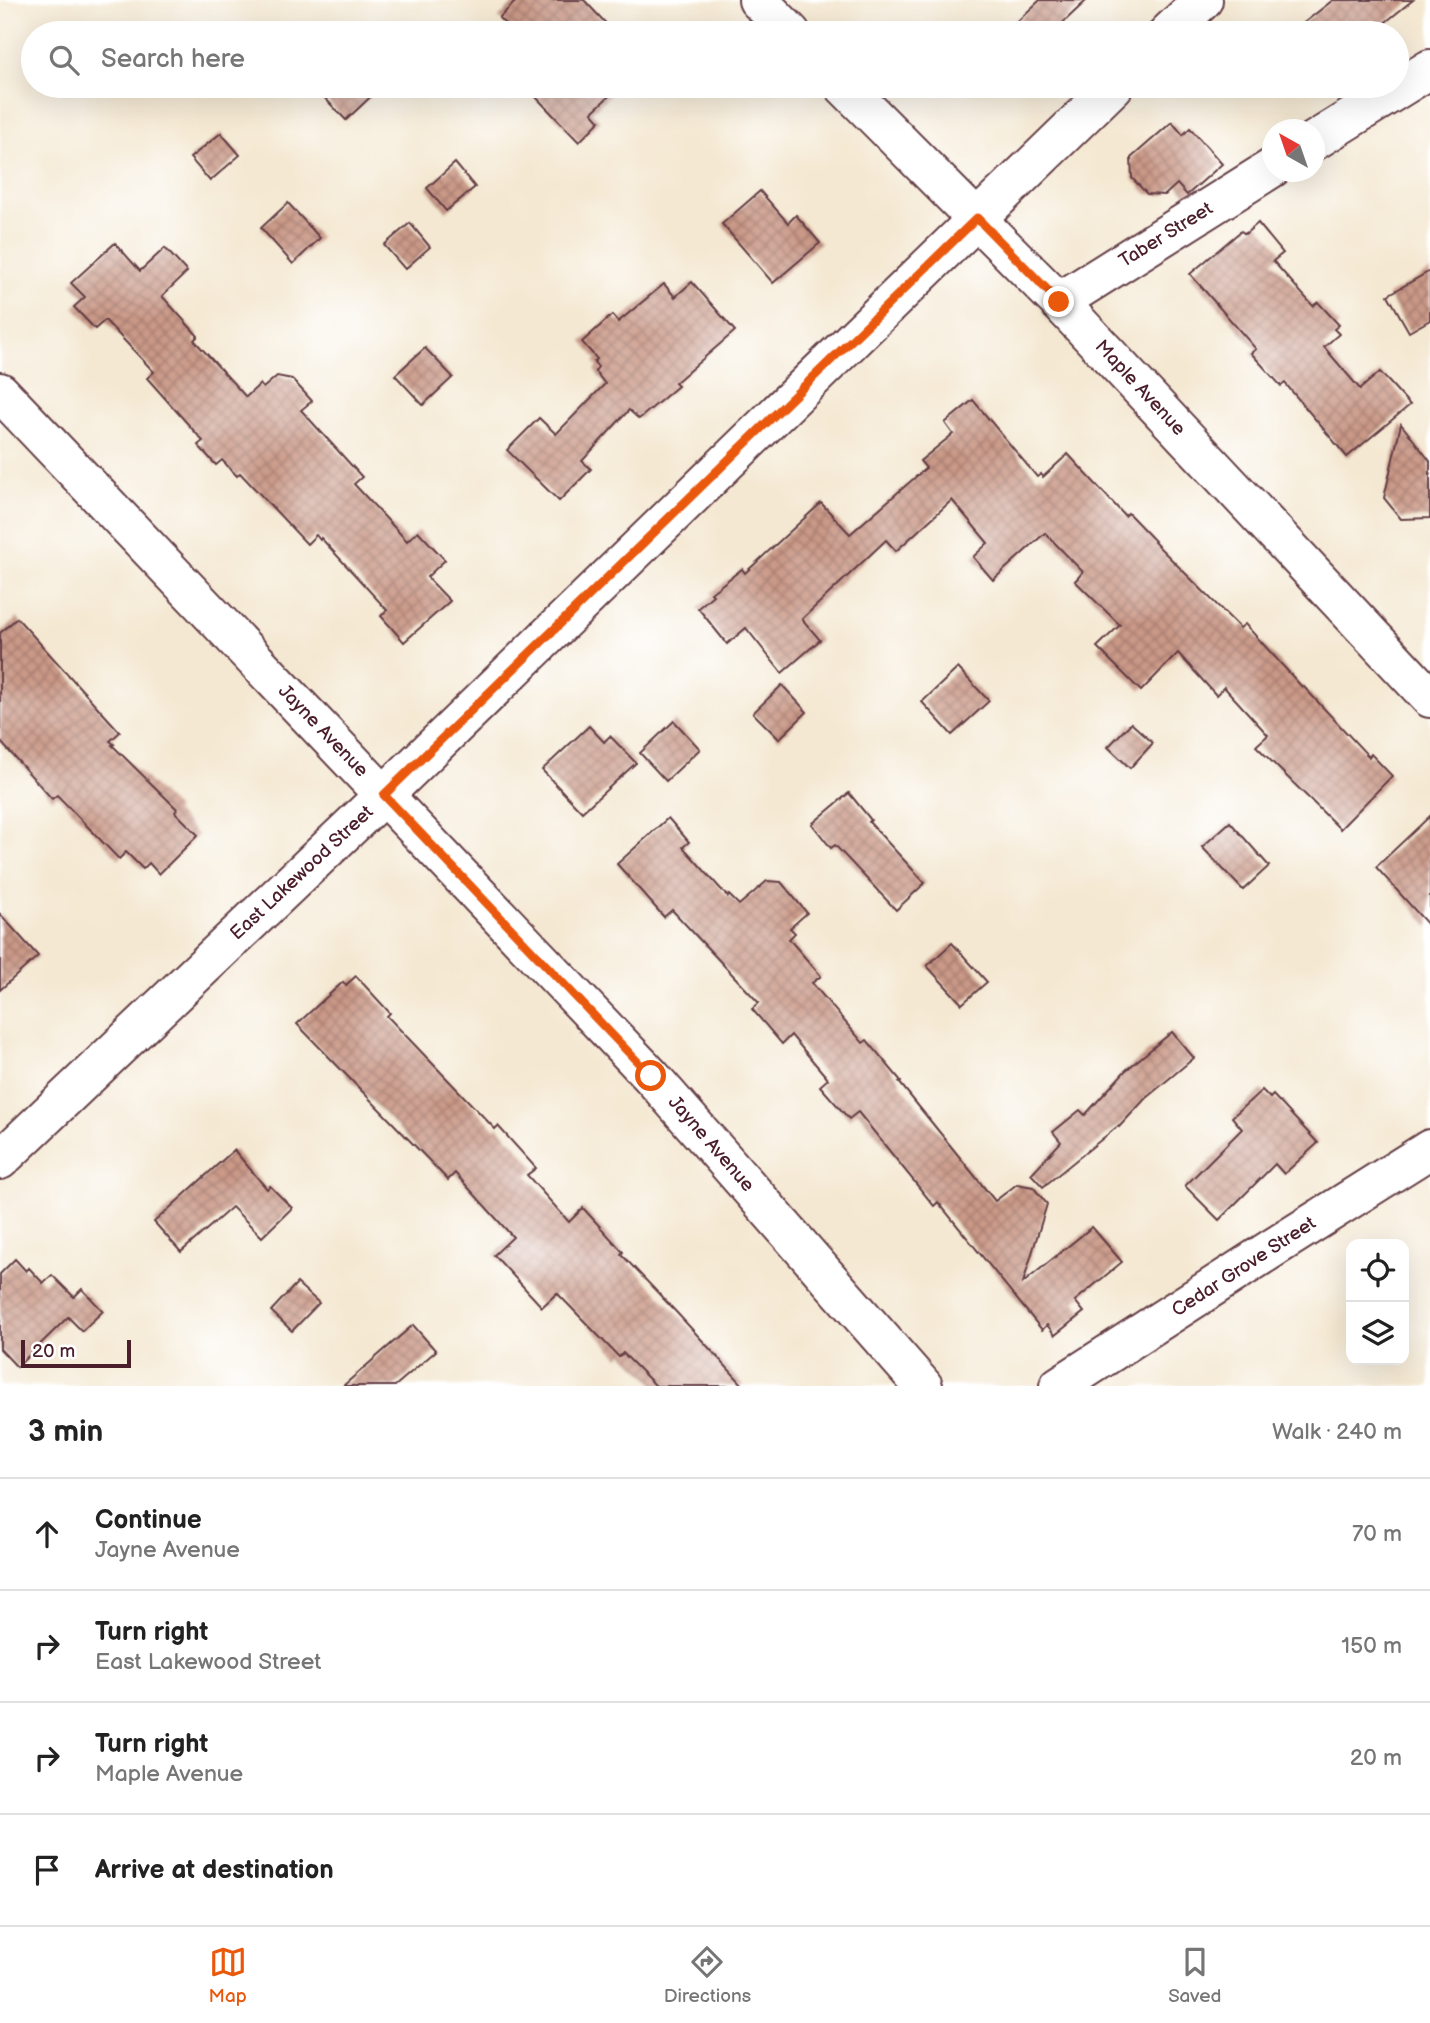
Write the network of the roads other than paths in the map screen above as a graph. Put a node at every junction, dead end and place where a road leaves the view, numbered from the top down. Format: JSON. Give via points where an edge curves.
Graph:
{"nodes":[{"id":1,"x":758,"y":0,"type":"edge"},
{"id":2,"x":1202,"y":0,"type":"edge"},
{"id":3,"x":779,"y":21,"type":"edge"},
{"id":4,"x":1180,"y":21,"type":"edge"},
{"id":5,"x":1430,"y":69,"type":"edge"},
{"id":6,"x":1409,"y":82,"type":"edge"},
{"id":7,"x":856,"y":98,"type":"edge"},
{"id":8,"x":1102,"y":98,"type":"edge"},
{"id":9,"x":1383,"y":98,"type":"edge"},
{"id":10,"x":1325,"y":134,"type":"edge"},
{"id":11,"x":1262,"y":173,"type":"edge"},
{"id":12,"x":977,"y":218,"type":"junction"},
{"id":13,"x":1059,"y":302,"type":"junction"},
{"id":14,"x":0,"y":392,"type":"edge"},
{"id":15,"x":1430,"y":698,"type":"edge"},
{"id":16,"x":384,"y":795,"type":"junction"},
{"id":17,"x":1430,"y":1149,"type":"edge"},
{"id":18,"x":0,"y":1160,"type":"edge"},
{"id":19,"x":923,"y":1386,"type":"edge"},
{"id":20,"x":1059,"y":1386,"type":"edge"}],
"edges":[{"from":1,"to":3,"type":"street"},
{"from":2,"to":4,"type":"street"},
{"from":5,"to":6,"type":"street"},
{"from":7,"to":12,"type":"street","name":"Maple Avenue"},
{"from":8,"to":12,"type":"street","name":"East Lakewood Street"},
{"from":9,"to":10,"type":"street"},
{"from":11,"to":13,"type":"street","name":"Taber Street"},
{"from":12,"to":13,"type":"street","name":"Maple Avenue"},
{"from":12,"to":16,"type":"street","name":"East Lakewood Street"},
{"from":13,"to":15,"type":"street","name":"Maple Avenue"},
{"from":14,"to":16,"type":"street","name":"Jayne Avenue"},
{"from":16,"to":18,"type":"street","name":"East Lakewood Street"},
{"from":16,"to":19,"type":"street","name":"Jayne Avenue","via":[[651,1076]]},
{"from":17,"to":20,"type":"street","name":"Cedar Grove Street"}]}
